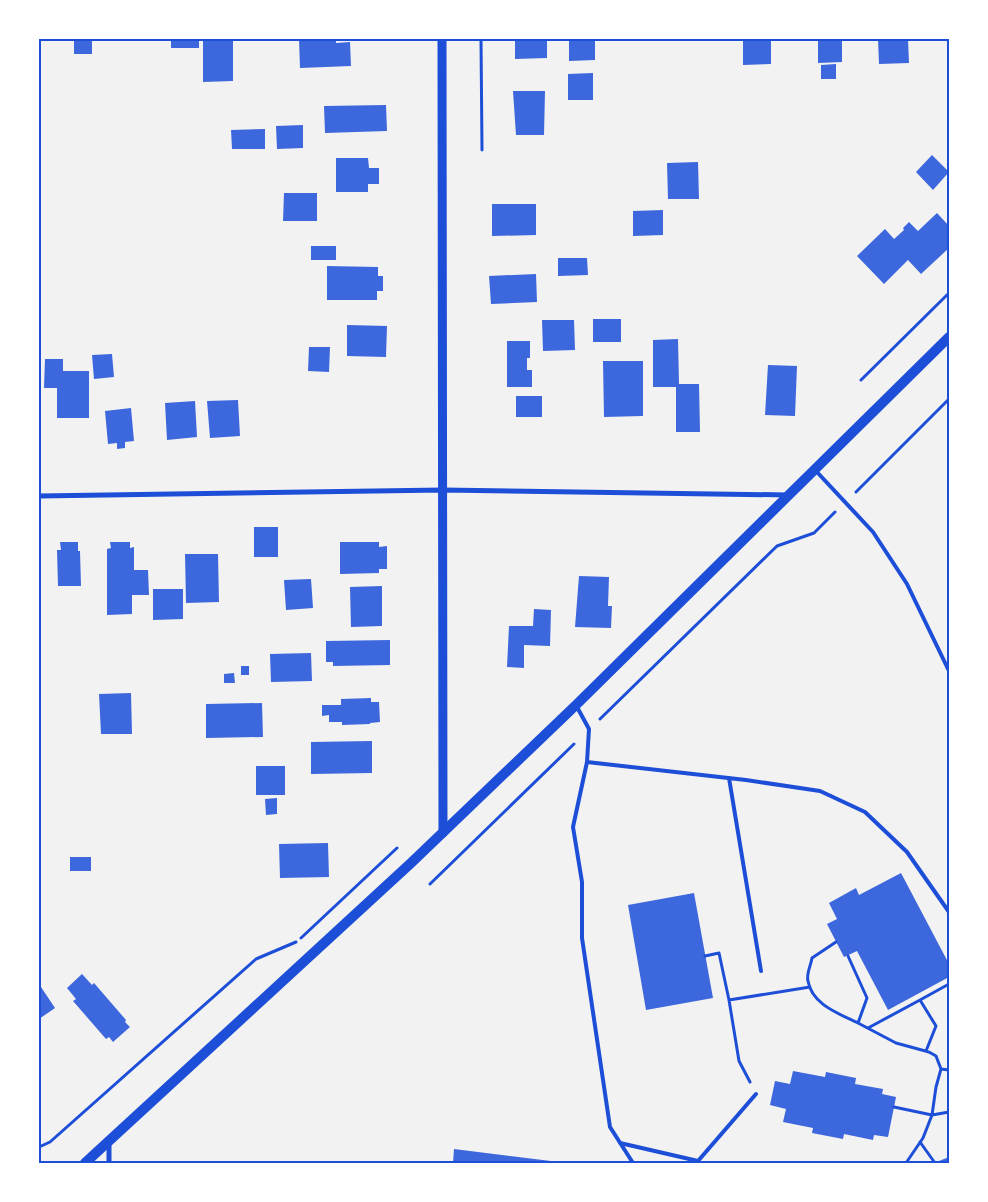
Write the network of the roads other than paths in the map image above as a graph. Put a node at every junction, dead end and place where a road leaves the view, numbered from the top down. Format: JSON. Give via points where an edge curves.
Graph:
{"nodes":[{"id":1,"x":442,"y":39,"type":"edge"},
{"id":2,"x":949,"y":337,"type":"edge"},
{"id":3,"x":814,"y":469,"type":"junction"},
{"id":4,"x":443,"y":490,"type":"junction"},
{"id":5,"x":788,"y":495,"type":"junction"},
{"id":6,"x":39,"y":496,"type":"edge"},
{"id":7,"x":949,"y":671,"type":"edge"},
{"id":8,"x":576,"y":705,"type":"junction"},
{"id":9,"x":587,"y":762,"type":"junction"},
{"id":10,"x":729,"y":778,"type":"junction"},
{"id":11,"x":443,"y":833,"type":"junction"},
{"id":12,"x":949,"y":912,"type":"edge"},
{"id":13,"x":761,"y":971,"type":"dead end"},
{"id":14,"x":756,"y":1094,"type":"road end"},
{"id":15,"x":109,"y":1141,"type":"junction"},
{"id":16,"x":620,"y":1143,"type":"junction"},
{"id":17,"x":697,"y":1162,"type":"edge"},
{"id":18,"x":85,"y":1163,"type":"edge"},
{"id":19,"x":109,"y":1163,"type":"edge"},
{"id":20,"x":633,"y":1163,"type":"edge"}],
"edges":[{"from":1,"to":4,"type":"street"},
{"from":2,"to":3,"type":"main road"},
{"from":3,"to":5,"type":"main road"},
{"from":3,"to":7,"type":"lane","via":[[873,532],[906,584]]},
{"from":4,"to":5,"type":"street"},
{"from":4,"to":6,"type":"street"},
{"from":4,"to":11,"type":"street"},
{"from":5,"to":8,"type":"main road"},
{"from":8,"to":9,"type":"lane","via":[[589,729]]},
{"from":8,"to":11,"type":"main road"},
{"from":9,"to":10,"type":"lane"},
{"from":9,"to":16,"type":"lane","via":[[573,827],[582,882],[582,938],[610,1127]]},
{"from":10,"to":12,"type":"lane","via":[[820,791],[865,812],[907,852]]},
{"from":10,"to":13,"type":"lane"},
{"from":11,"to":15,"type":"main road"},
{"from":14,"to":17,"type":"lane"},
{"from":15,"to":18,"type":"main road"},
{"from":15,"to":19,"type":"street"},
{"from":16,"to":17,"type":"lane"},
{"from":16,"to":20,"type":"lane"}]}
